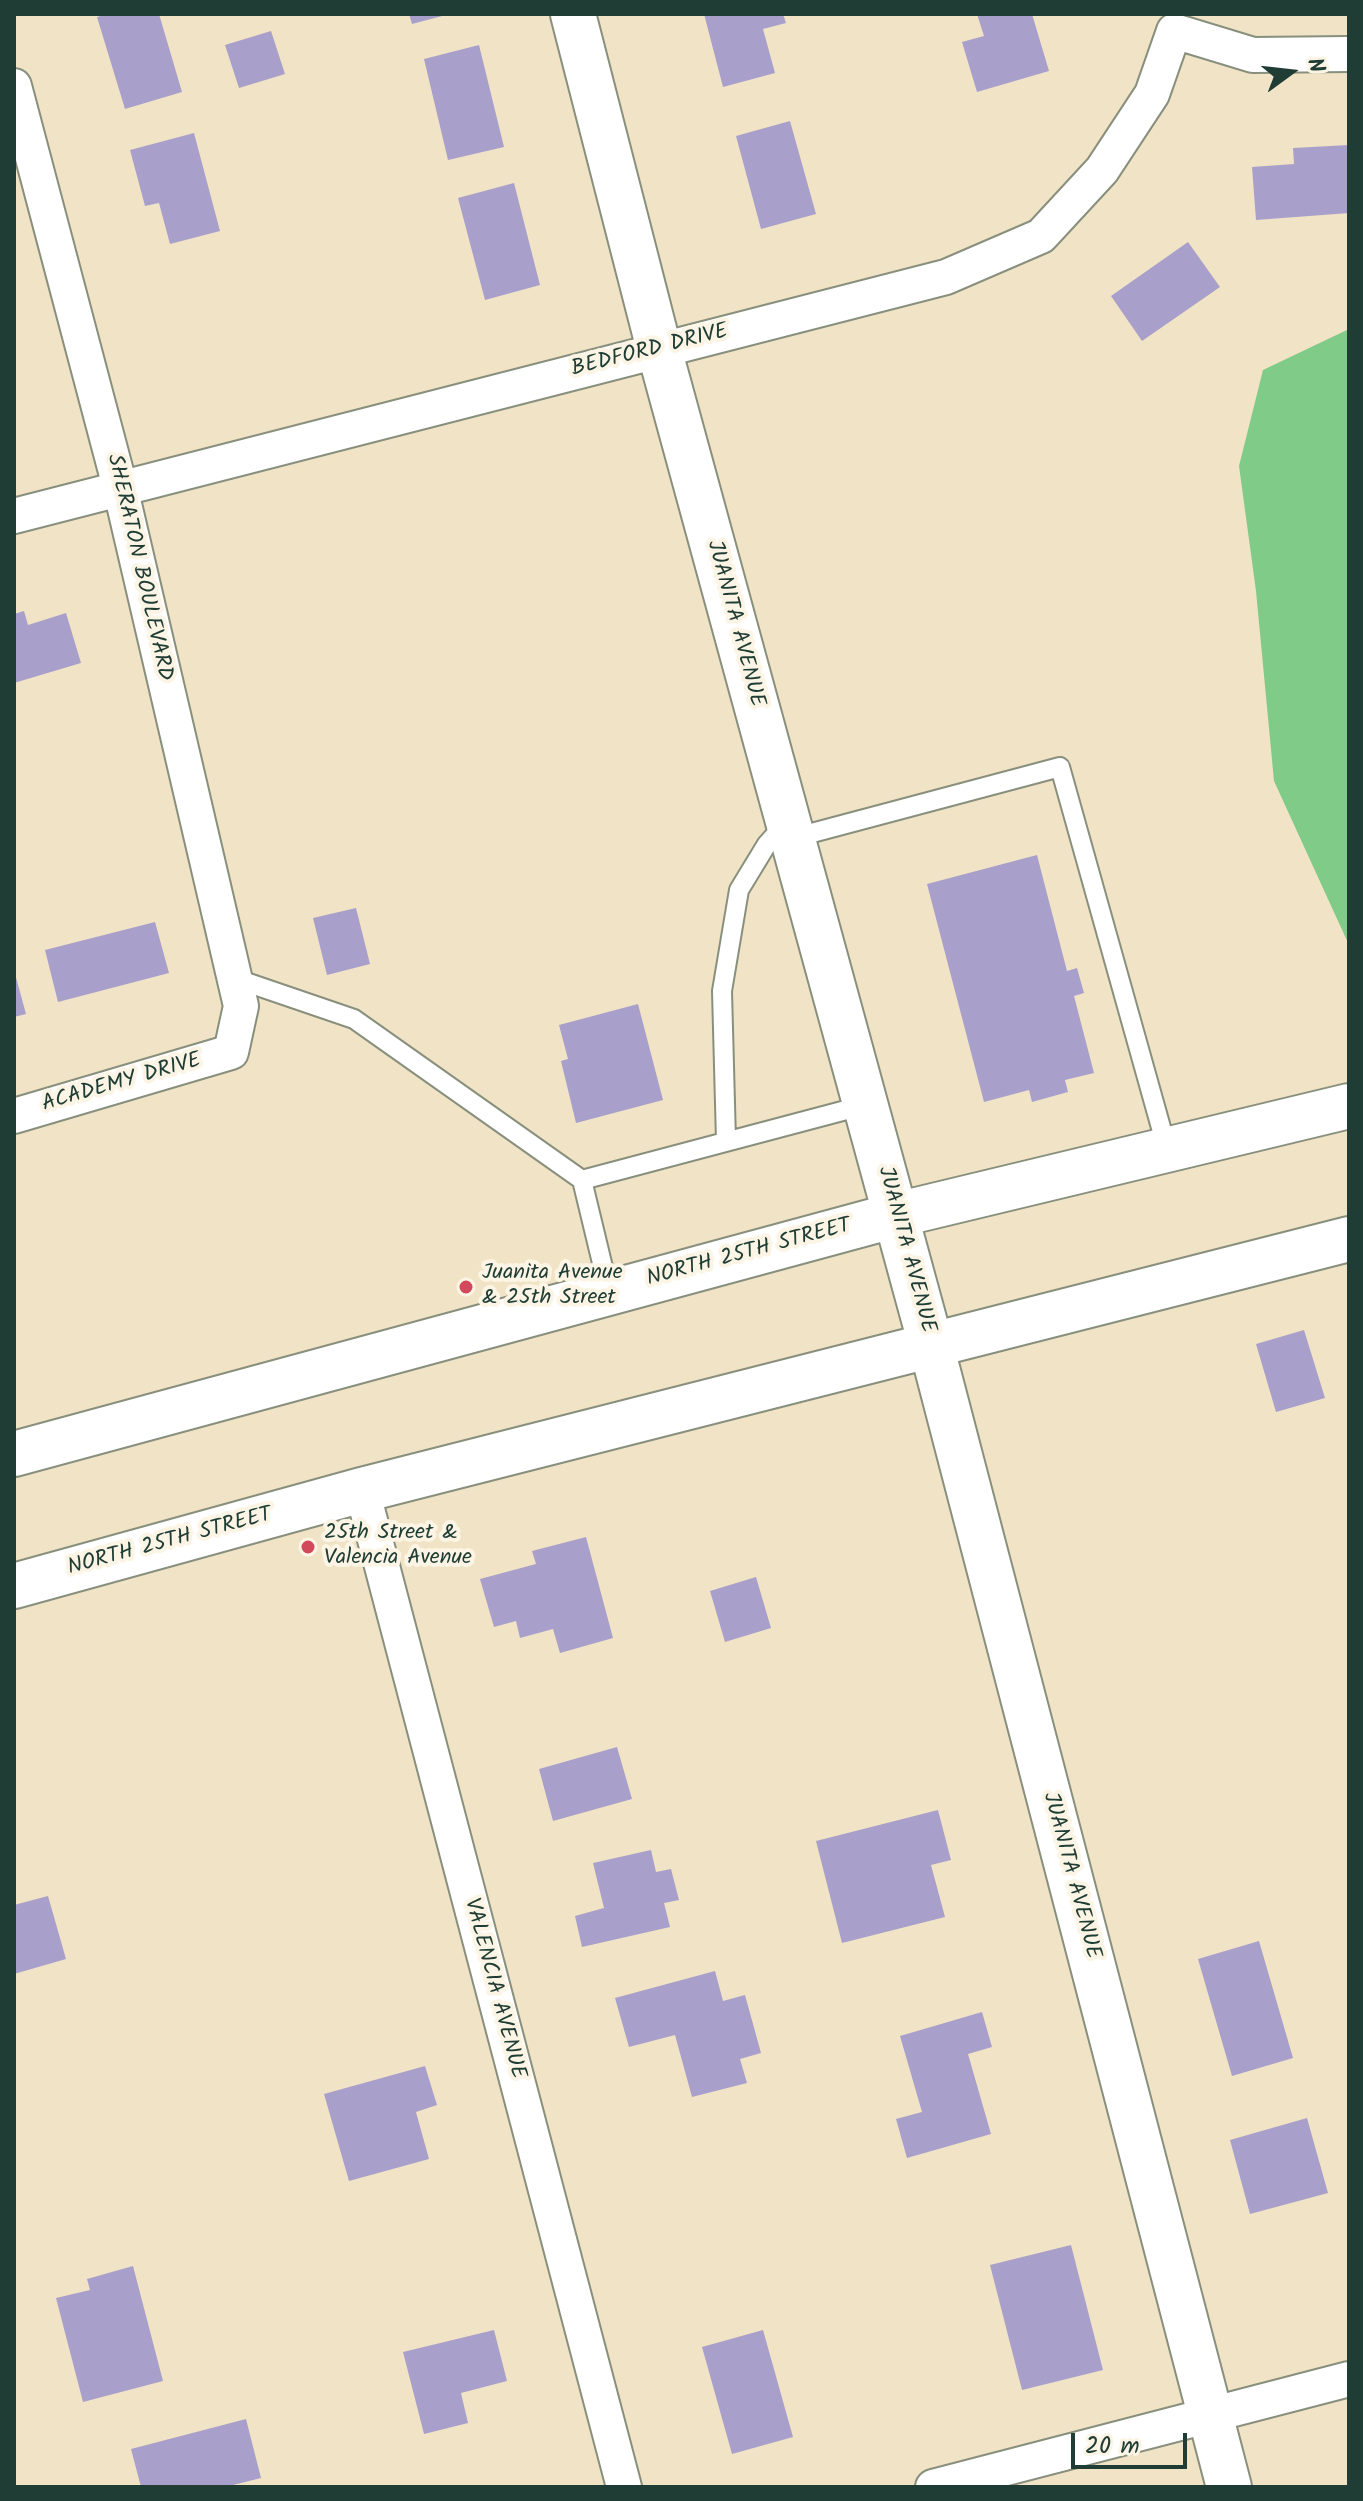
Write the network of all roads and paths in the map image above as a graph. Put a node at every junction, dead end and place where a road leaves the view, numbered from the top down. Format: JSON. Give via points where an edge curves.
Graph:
{"nodes":[{"id":1,"x":573,"y":14,"type":"edge"},
{"id":2,"x":1167,"y":23,"type":"edge"},
{"id":3,"x":1349,"y":54,"type":"edge"},
{"id":4,"x":14,"y":86,"type":"edge"},
{"id":5,"x":659,"y":349,"type":"junction"},
{"id":6,"x":120,"y":487,"type":"junction"},
{"id":7,"x":14,"y":516,"type":"edge"},
{"id":8,"x":790,"y":830,"type":"junction"},
{"id":9,"x":234,"y":978,"type":"junction"},
{"id":10,"x":231,"y":1052,"type":"joint"},
{"id":11,"x":865,"y":1104,"type":"junction"},
{"id":12,"x":1349,"y":1106,"type":"edge"},
{"id":13,"x":14,"y":1116,"type":"edge"},
{"id":14,"x":726,"y":1141,"type":"junction"},
{"id":15,"x":1167,"y":1150,"type":"junction"},
{"id":16,"x":582,"y":1180,"type":"junction"},
{"id":17,"x":896,"y":1215,"type":"junction"},
{"id":18,"x":1349,"y":1239,"type":"edge"},
{"id":19,"x":609,"y":1292,"type":"junction"},
{"id":20,"x":931,"y":1345,"type":"junction"},
{"id":21,"x":14,"y":1454,"type":"edge"},
{"id":22,"x":362,"y":1490,"type":"junction"},
{"id":23,"x":14,"y":1586,"type":"edge"},
{"id":24,"x":1349,"y":2379,"type":"edge"},
{"id":25,"x":1211,"y":2415,"type":"junction"},
{"id":26,"x":624,"y":2487,"type":"edge"},
{"id":27,"x":933,"y":2487,"type":"edge"},
{"id":28,"x":1229,"y":2487,"type":"edge"}],
"edges":[{"from":1,"to":5,"type":"main road","name":"JUANITA AVENUE"},
{"from":2,"to":3,"type":"street","via":[[1253,55]]},
{"from":2,"to":5,"type":"street","name":"BEDFORD DRIVE","via":[[1152,94],[1102,170],[1041,236],[946,277]]},
{"from":4,"to":6,"type":"street","name":"SHERATON BOULEVARD"},
{"from":5,"to":6,"type":"street","name":"BEDFORD DRIVE"},
{"from":5,"to":8,"type":"main road","name":"JUANITA AVENUE"},
{"from":6,"to":7,"type":"street","name":"BEDFORD DRIVE"},
{"from":6,"to":9,"type":"street","name":"SHERATON BOULEVARD"},
{"from":8,"to":11,"type":"main road","name":"JUANITA AVENUE"},
{"from":8,"to":14,"type":"lane","via":[[767,844],[739,890],[722,991]]},
{"from":8,"to":15,"type":"lane","via":[[1060,767]]},
{"from":9,"to":10,"type":"street","name":"SHERATON BOULEVARD","via":[[241,1006]]},
{"from":9,"to":16,"type":"lane","via":[[354,1019]]},
{"from":10,"to":13,"type":"street","name":"ACADEMY DRIVE"},
{"from":11,"to":14,"type":"lane"},
{"from":11,"to":17,"type":"main road","name":"JUANITA AVENUE"},
{"from":12,"to":15,"type":"main road","name":"NORTH 25TH STREET"},
{"from":14,"to":16,"type":"lane"},
{"from":15,"to":17,"type":"main road","name":"NORTH 25TH STREET"},
{"from":16,"to":19,"type":"lane"},
{"from":17,"to":19,"type":"main road","name":"NORTH 25TH STREET"},
{"from":17,"to":20,"type":"main road","name":"JUANITA AVENUE"},
{"from":18,"to":20,"type":"main road","name":"NORTH 25TH STREET"},
{"from":19,"to":21,"type":"main road","name":"NORTH 25TH STREET"},
{"from":20,"to":22,"type":"main road","name":"NORTH 25TH STREET"},
{"from":20,"to":25,"type":"main road","name":"JUANITA AVENUE"},
{"from":22,"to":23,"type":"main road","name":"NORTH 25TH STREET"},
{"from":22,"to":26,"type":"street","name":"VALENCIA AVENUE"},
{"from":24,"to":25,"type":"street"},
{"from":25,"to":27,"type":"street"},
{"from":25,"to":28,"type":"main road","name":"JUANITA AVENUE"}]}
